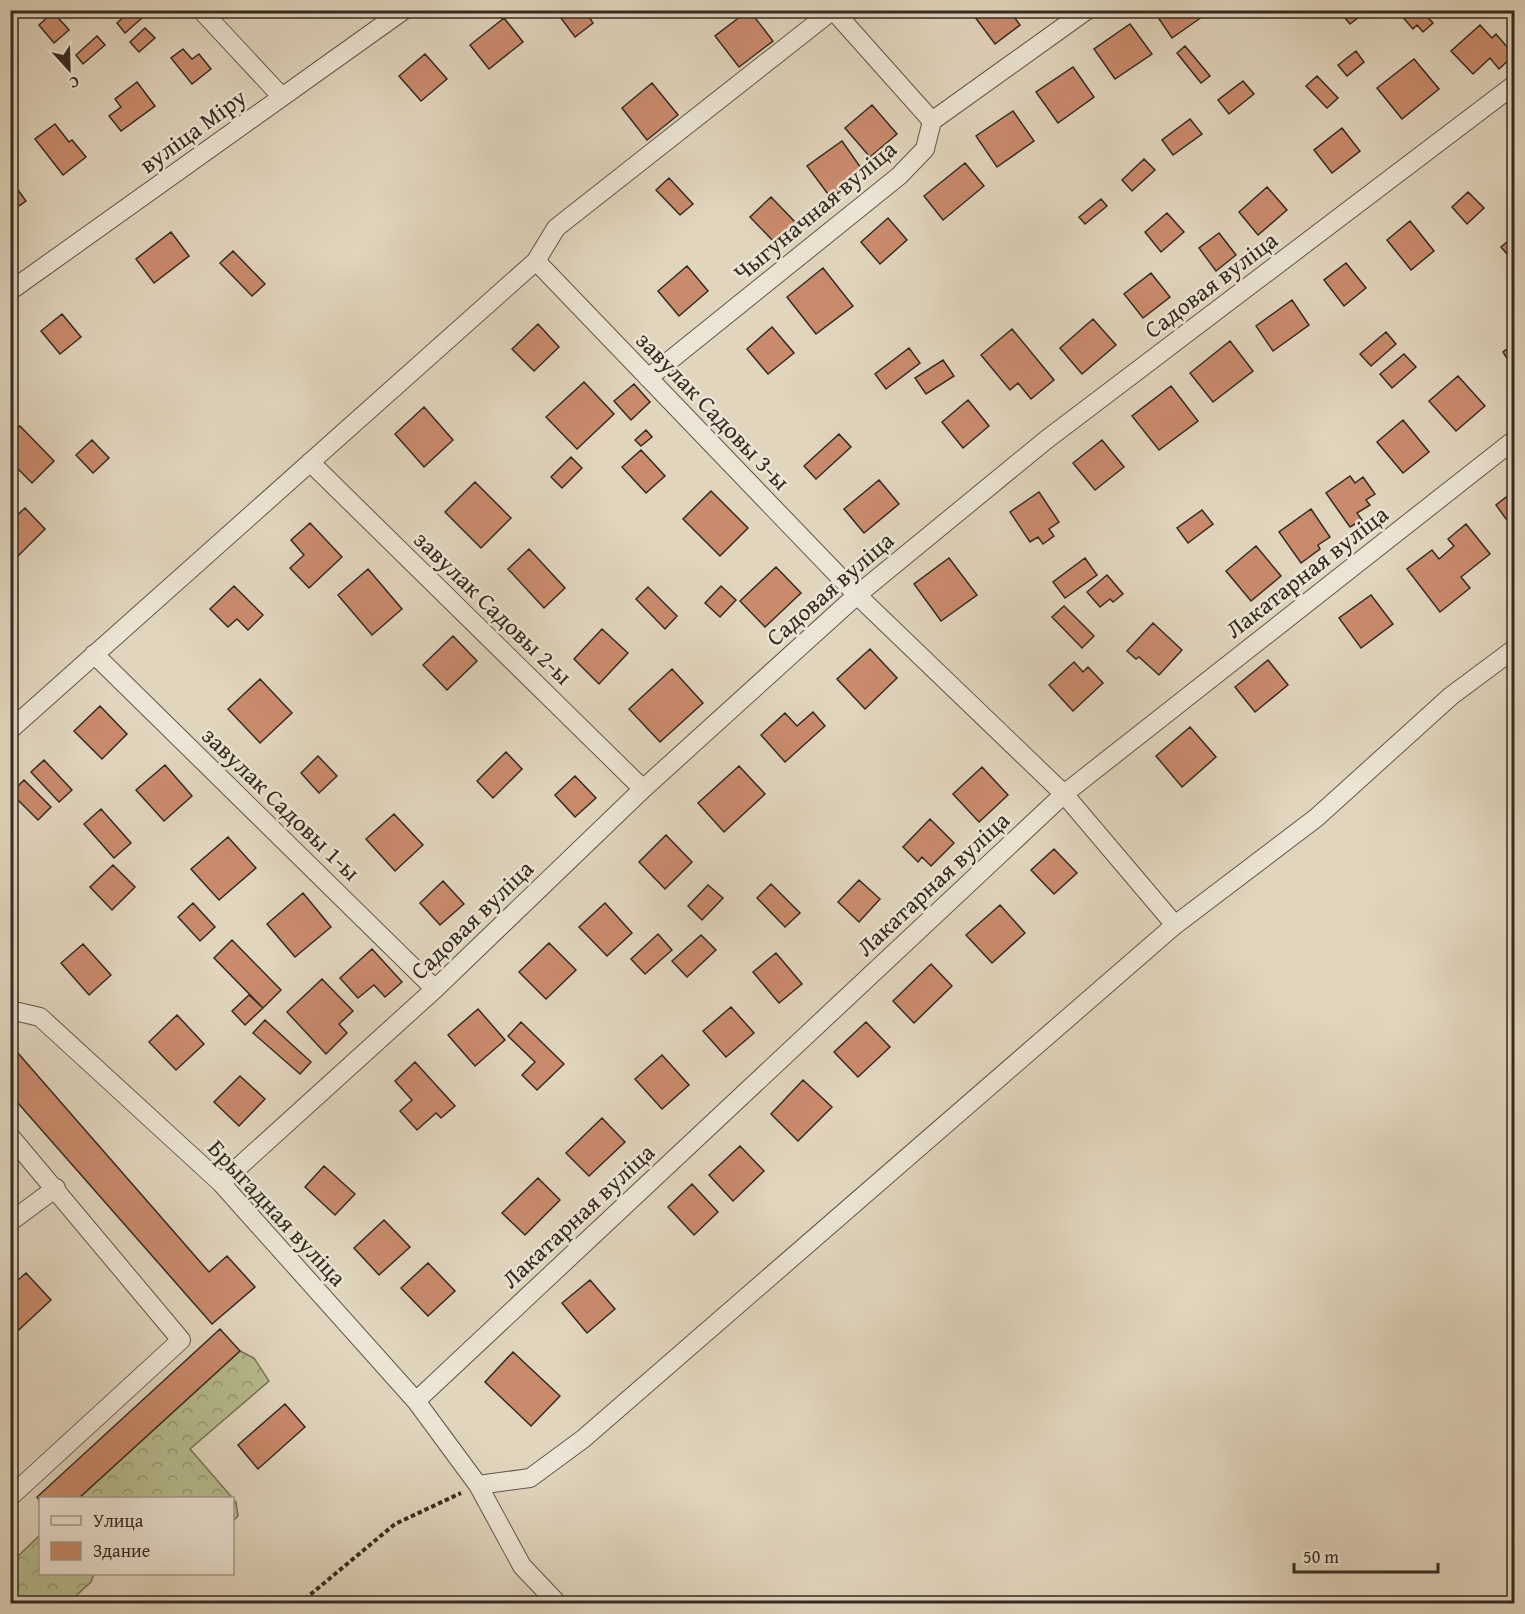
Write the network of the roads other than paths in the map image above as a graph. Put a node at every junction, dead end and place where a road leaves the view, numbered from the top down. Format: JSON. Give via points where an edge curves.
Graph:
{"nodes":[{"id":1,"x":201,"y":10,"type":"edge"},
{"id":2,"x":404,"y":10,"type":"edge"},
{"id":3,"x":833,"y":10,"type":"edge"},
{"id":4,"x":1087,"y":10,"type":"edge"},
{"id":5,"x":1515,"y":85,"type":"edge"},
{"id":6,"x":282,"y":97,"type":"junction"},
{"id":7,"x":932,"y":121,"type":"junction"},
{"id":8,"x":536,"y":261,"type":"junction"},
{"id":9,"x":10,"y":291,"type":"edge"},
{"id":10,"x":648,"y":378,"type":"junction"},
{"id":11,"x":1515,"y":440,"type":"edge"},
{"id":12,"x":310,"y":462,"type":"junction"},
{"id":13,"x":856,"y":594,"type":"junction"},
{"id":14,"x":1515,"y":649,"type":"edge"},
{"id":15,"x":94,"y":654,"type":"junction"},
{"id":16,"x":10,"y":730,"type":"edge"},
{"id":17,"x":643,"y":789,"type":"junction"},
{"id":18,"x":1064,"y":795,"type":"junction"},
{"id":19,"x":1175,"y":925,"type":"junction"},
{"id":20,"x":435,"y":989,"type":"junction"},
{"id":21,"x":10,"y":1010,"type":"edge"},
{"id":22,"x":10,"y":1136,"type":"edge"},
{"id":23,"x":221,"y":1183,"type":"junction"},
{"id":24,"x":56,"y":1188,"type":"junction"},
{"id":25,"x":10,"y":1222,"type":"edge"},
{"id":26,"x":416,"y":1401,"type":"junction"},
{"id":27,"x":478,"y":1485,"type":"junction"},
{"id":28,"x":10,"y":1497,"type":"edge"},
{"id":29,"x":558,"y":1604,"type":"edge"}],
"edges":[{"from":1,"to":6,"type":"street"},
{"from":2,"to":6,"type":"street","name":"вуліца Міру"},
{"from":3,"to":7,"type":"street"},
{"from":3,"to":8,"type":"street","via":[[556,228]]},
{"from":4,"to":7,"type":"street"},
{"from":5,"to":13,"type":"street","name":"Садовая вуліца","via":[[1046,440]]},
{"from":6,"to":9,"type":"street","name":"вуліца Міру"},
{"from":7,"to":10,"type":"street","name":"Чыгуначная вуліца","via":[[925,149],[899,176]]},
{"from":8,"to":10,"type":"street","name":"завулак Садовы 3-ы"},
{"from":8,"to":12,"type":"street"},
{"from":10,"to":13,"type":"street","name":"завулак Садовы 3-ы"},
{"from":11,"to":18,"type":"street","name":"Лакатарная вуліца"},
{"from":12,"to":15,"type":"street"},
{"from":12,"to":17,"type":"street","name":"завулак Садовы 2-ы"},
{"from":13,"to":17,"type":"street","name":"Садовая вуліца"},
{"from":13,"to":18,"type":"street","name":"завулак Садовы 3-ы"},
{"from":14,"to":19,"type":"street","via":[[1451,696],[1316,818]]},
{"from":15,"to":16,"type":"street"},
{"from":15,"to":20,"type":"street","name":"завулак Садовы 1-ы"},
{"from":17,"to":20,"type":"street","name":"Садовая вуліца"},
{"from":18,"to":19,"type":"street","name":"завулак Садовы 3-ы"},
{"from":18,"to":26,"type":"street","name":"Лакатарная вуліца"},
{"from":19,"to":27,"type":"street","via":[[583,1439],[530,1478]]},
{"from":20,"to":23,"type":"street","name":"Садовая вуліца"},
{"from":21,"to":23,"type":"street","name":"Брыгадная вуліца","via":[[40,1017]]},
{"from":22,"to":24,"type":"street"},
{"from":23,"to":26,"type":"street","name":"Брыгадная вуліца"},
{"from":24,"to":25,"type":"street"},
{"from":24,"to":28,"type":"street","via":[[181,1340]]},
{"from":26,"to":27,"type":"street","name":"Брыгадная вуліца"},
{"from":27,"to":29,"type":"street","name":"Брыгадная вуліца","via":[[522,1566]]}]}
